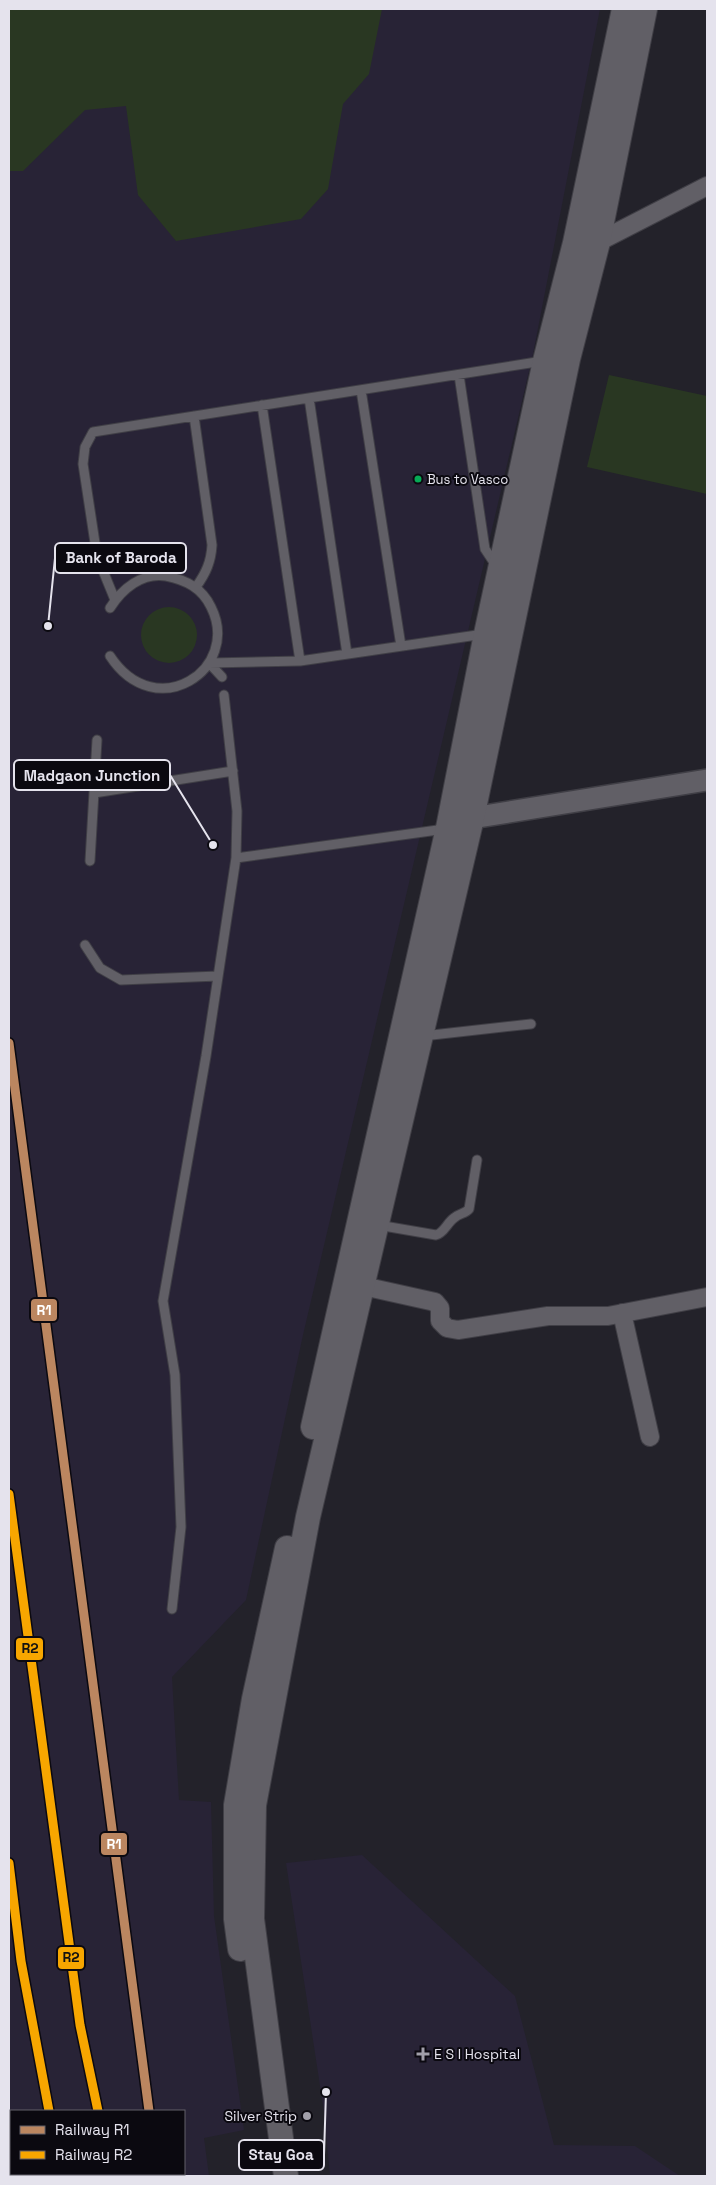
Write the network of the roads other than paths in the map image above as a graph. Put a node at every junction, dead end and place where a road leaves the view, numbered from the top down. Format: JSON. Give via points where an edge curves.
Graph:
{"nodes":[{"id":1,"x":624,"y":9,"type":"edge"},
{"id":2,"x":645,"y":9,"type":"edge"},
{"id":3,"x":707,"y":186,"type":"edge"},
{"id":4,"x":587,"y":242,"type":"junction"},
{"id":5,"x":557,"y":360,"type":"junction"},
{"id":6,"x":459,"y":375,"type":"junction"},
{"id":7,"x":360,"y":390,"type":"junction"},
{"id":8,"x":309,"y":398,"type":"junction"},
{"id":9,"x":262,"y":405,"type":"junction"},
{"id":10,"x":194,"y":416,"type":"junction"},
{"id":11,"x":500,"y":572,"type":"junction"},
{"id":12,"x":196,"y":588,"type":"junction"},
{"id":13,"x":497,"y":636,"type":"junction"},
{"id":14,"x":401,"y":646,"type":"junction"},
{"id":15,"x":347,"y":654,"type":"junction"},
{"id":16,"x":110,"y":656,"type":"dead end"},
{"id":17,"x":300,"y":661,"type":"junction"},
{"id":18,"x":209,"y":664,"type":"junction"},
{"id":19,"x":222,"y":677,"type":"dead end"},
{"id":20,"x":224,"y":695,"type":"dead end"},
{"id":21,"x":97,"y":740,"type":"dead end"},
{"id":22,"x":233,"y":771,"type":"junction"},
{"id":23,"x":707,"y":780,"type":"edge"},
{"id":24,"x":94,"y":793,"type":"junction"},
{"id":25,"x":472,"y":818,"type":"junction"},
{"id":26,"x":448,"y":828,"type":"junction"},
{"id":27,"x":236,"y":858,"type":"junction"},
{"id":28,"x":90,"y":861,"type":"dead end"},
{"id":29,"x":440,"y":908,"type":"junction"},
{"id":30,"x":85,"y":944,"type":"dead end"},
{"id":31,"x":218,"y":976,"type":"junction"},
{"id":32,"x":530,"y":1024,"type":"dead end"},
{"id":33,"x":420,"y":1036,"type":"junction"},
{"id":34,"x":477,"y":1160,"type":"dead end"},
{"id":35,"x":377,"y":1225,"type":"junction"},
{"id":36,"x":363,"y":1286,"type":"junction"},
{"id":37,"x":707,"y":1297,"type":"edge"},
{"id":38,"x":622,"y":1313,"type":"junction"},
{"id":39,"x":650,"y":1437,"type":"dead end"},
{"id":40,"x":172,"y":1609,"type":"dead end"},
{"id":41,"x":271,"y":2176,"type":"edge"},
{"id":42,"x":286,"y":2176,"type":"edge"}],
"edges":[{"from":1,"to":4,"type":"main road"},
{"from":2,"to":4,"type":"main road"},
{"from":3,"to":4,"type":"street"},
{"from":4,"to":5,"type":"main road"},
{"from":5,"to":6,"type":"lane"},
{"from":5,"to":11,"type":"main road"},
{"from":5,"to":13,"type":"main road"},
{"from":6,"to":7,"type":"lane"},
{"from":6,"to":11,"type":"lane","via":[[485,549]]},
{"from":7,"to":8,"type":"lane"},
{"from":7,"to":14,"type":"lane"},
{"from":8,"to":9,"type":"lane"},
{"from":8,"to":15,"type":"lane"},
{"from":9,"to":10,"type":"lane"},
{"from":9,"to":17,"type":"lane"},
{"from":10,"to":12,"type":"lane","via":[[212,544],[206,574]]},
{"from":10,"to":12,"type":"lane","via":[[93,432],[85,448],[83,464],[97,556],[113,604],[128,587],[144,578],[171,577]]},
{"from":11,"to":13,"type":"main road"},
{"from":12,"to":18,"type":"lane","via":[[208,600],[217,623],[216,648]]},
{"from":13,"to":14,"type":"lane"},
{"from":13,"to":25,"type":"main road"},
{"from":13,"to":26,"type":"main road"},
{"from":14,"to":15,"type":"lane"},
{"from":15,"to":17,"type":"lane"},
{"from":16,"to":18,"type":"lane","via":[[132,680],[148,687],[165,689],[182,685]]},
{"from":17,"to":18,"type":"lane"},
{"from":18,"to":19,"type":"lane"},
{"from":20,"to":22,"type":"lane"},
{"from":21,"to":24,"type":"lane"},
{"from":22,"to":24,"type":"lane"},
{"from":22,"to":27,"type":"lane","via":[[238,811]]},
{"from":23,"to":25,"type":"street"},
{"from":24,"to":28,"type":"lane"},
{"from":25,"to":26,"type":"street"},
{"from":25,"to":29,"type":"main road"},
{"from":26,"to":27,"type":"lane"},
{"from":26,"to":29,"type":"main road"},
{"from":27,"to":31,"type":"lane"},
{"from":29,"to":33,"type":"main road"},
{"from":29,"to":41,"type":"main road","via":[[288,1540],[254,1699],[236,1805],[236,1920]]},
{"from":30,"to":31,"type":"lane","via":[[100,968],[121,980]]},
{"from":31,"to":40,"type":"lane","via":[[163,1301],[176,1375],[182,1527]]},
{"from":32,"to":33,"type":"lane"},
{"from":33,"to":35,"type":"main road"},
{"from":34,"to":35,"type":"lane","via":[[469,1209],[456,1216],[442,1233],[436,1235]]},
{"from":35,"to":36,"type":"main road"},
{"from":36,"to":38,"type":"street","via":[[435,1302],[440,1308],[440,1321],[447,1328],[458,1330],[548,1316]]},
{"from":36,"to":42,"type":"main road","via":[[308,1517],[254,1805],[252,1919]]},
{"from":37,"to":38,"type":"street"},
{"from":38,"to":39,"type":"street"}]}
